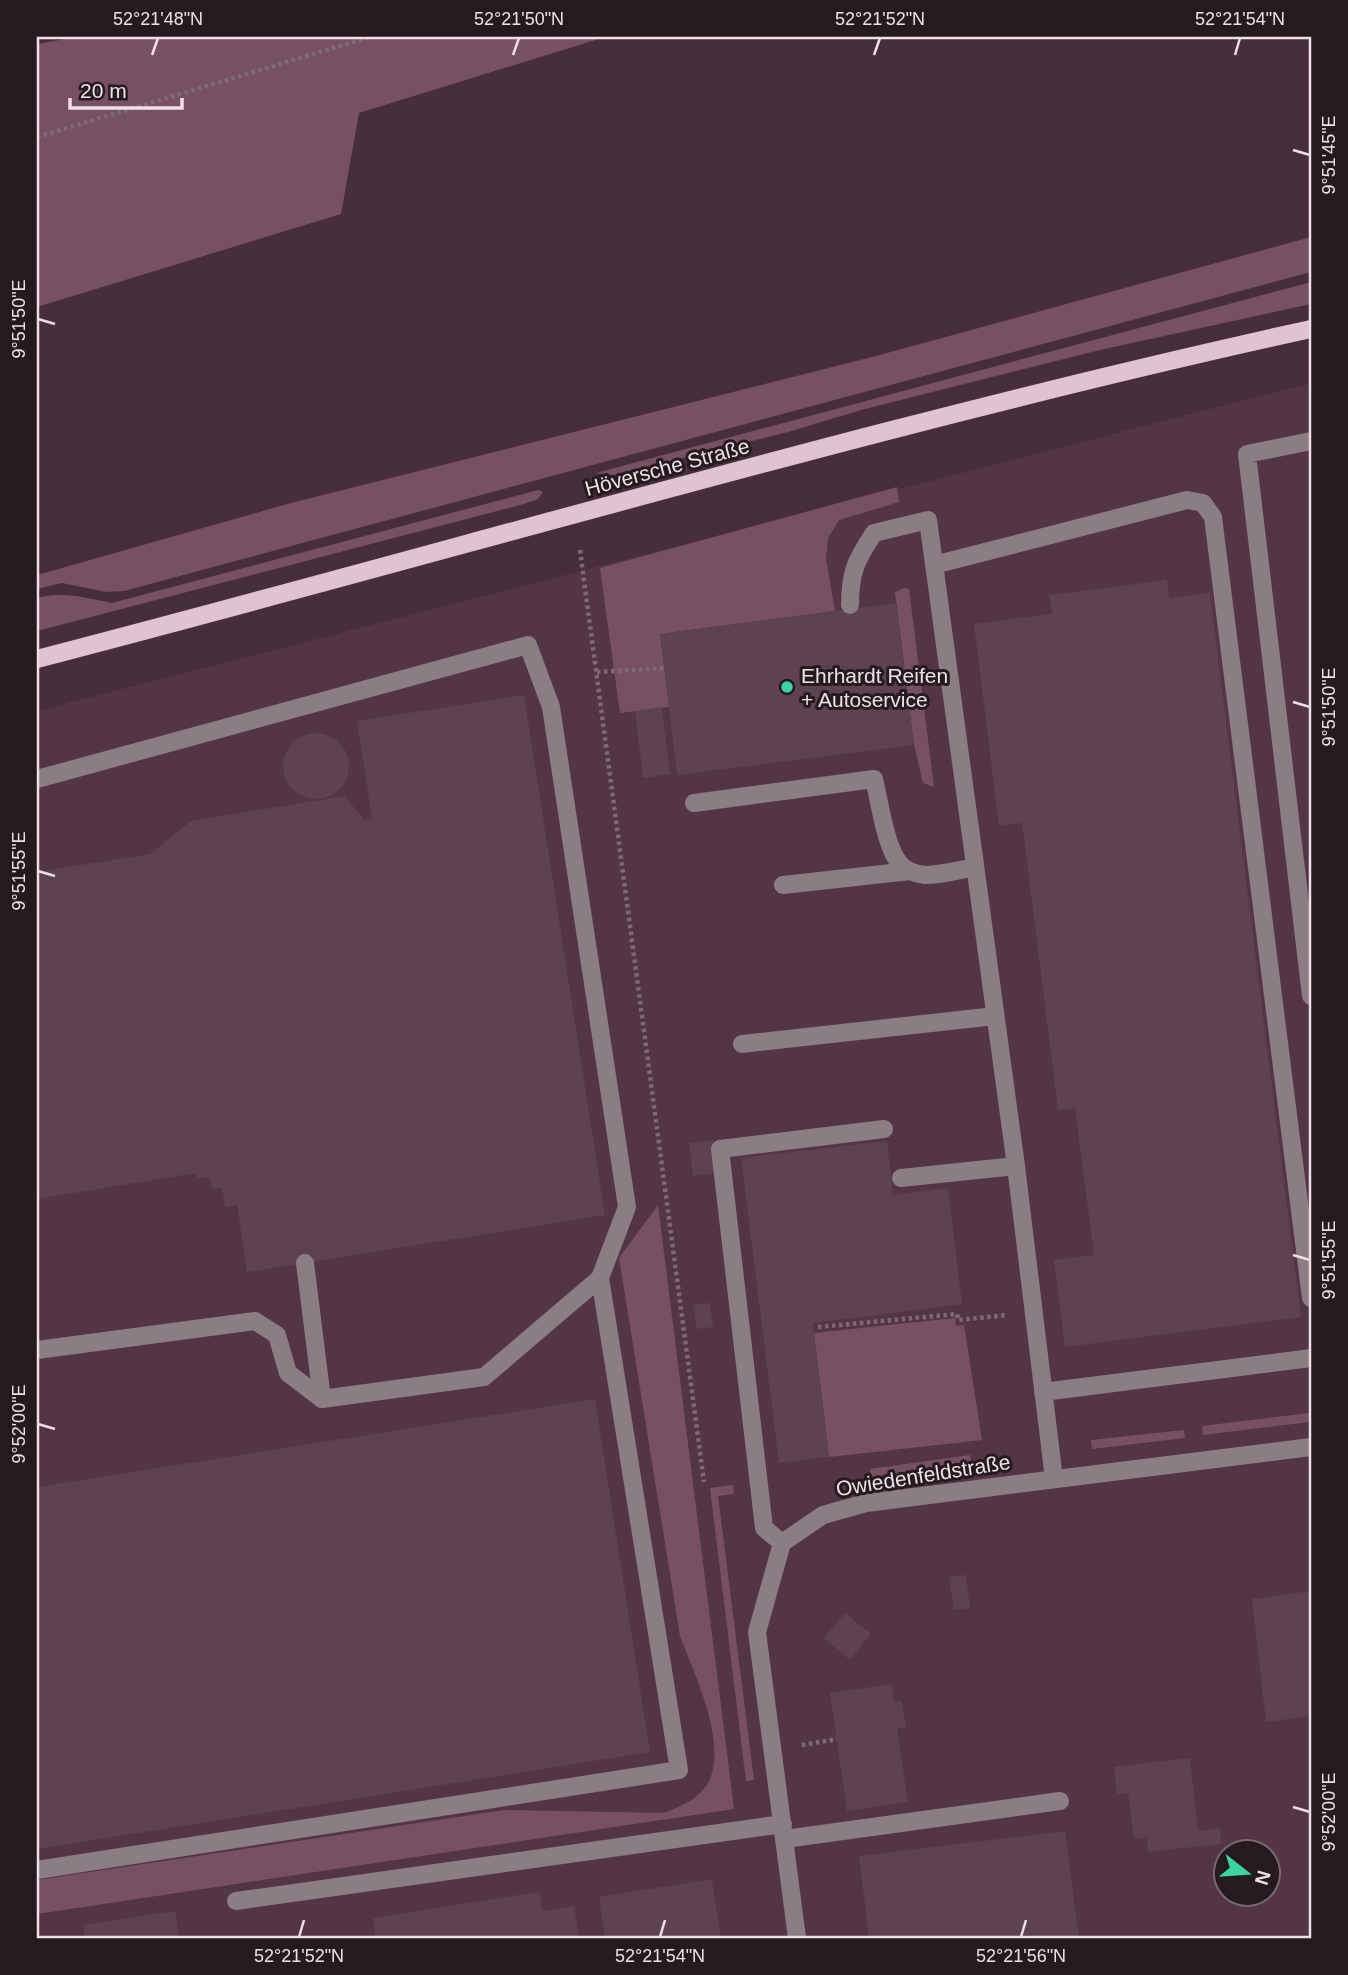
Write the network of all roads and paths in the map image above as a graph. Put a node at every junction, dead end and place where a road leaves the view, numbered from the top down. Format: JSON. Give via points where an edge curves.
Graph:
{"nodes":[{"id":1,"x":370,"y":37,"type":"edge"},
{"id":2,"x":37,"y":137,"type":"edge"},
{"id":3,"x":1311,"y":329,"type":"edge"},
{"id":4,"x":1311,"y":441,"type":"edge"},
{"id":5,"x":580,"y":550,"type":"dead end"},
{"id":6,"x":934,"y":565,"type":"junction"},
{"id":7,"x":850,"y":605,"type":"dead end"},
{"id":8,"x":37,"y":659,"type":"edge"},
{"id":9,"x":664,"y":668,"type":"dead end"},
{"id":10,"x":597,"y":672,"type":"junction"},
{"id":11,"x":37,"y":779,"type":"edge"},
{"id":12,"x":694,"y":803,"type":"dead end"},
{"id":13,"x":975,"y":867,"type":"junction"},
{"id":14,"x":911,"y":872,"type":"junction"},
{"id":15,"x":783,"y":885,"type":"dead end"},
{"id":16,"x":1311,"y":996,"type":"edge"},
{"id":17,"x":995,"y":1016,"type":"junction"},
{"id":18,"x":742,"y":1044,"type":"dead end"},
{"id":19,"x":884,"y":1129,"type":"dead end"},
{"id":20,"x":1016,"y":1166,"type":"junction"},
{"id":21,"x":901,"y":1178,"type":"dead end"},
{"id":22,"x":305,"y":1263,"type":"dead end"},
{"id":23,"x":600,"y":1278,"type":"junction"},
{"id":24,"x":1311,"y":1298,"type":"edge"},
{"id":25,"x":1034,"y":1312,"type":"junction"},
{"id":26,"x":818,"y":1327,"type":"dead end"},
{"id":27,"x":37,"y":1350,"type":"edge"},
{"id":28,"x":1311,"y":1358,"type":"edge"},
{"id":29,"x":1043,"y":1392,"type":"junction"},
{"id":30,"x":321,"y":1399,"type":"junction"},
{"id":31,"x":1311,"y":1447,"type":"edge"},
{"id":32,"x":1054,"y":1479,"type":"junction"},
{"id":33,"x":704,"y":1482,"type":"dead end"},
{"id":34,"x":782,"y":1544,"type":"junction"},
{"id":35,"x":837,"y":1739,"type":"dead end"},
{"id":36,"x":802,"y":1745,"type":"dead end"},
{"id":37,"x":1060,"y":1801,"type":"dead end"},
{"id":38,"x":784,"y":1832,"type":"junction"},
{"id":39,"x":37,"y":1870,"type":"edge"},
{"id":40,"x":236,"y":1901,"type":"dead end"},
{"id":41,"x":797,"y":1938,"type":"edge"}],
"edges":[{"from":1,"to":2,"type":"path"},
{"from":3,"to":8,"type":"main road","name":"Höversche Straße","via":[[915,424]]},
{"from":4,"to":16,"type":"street","via":[[1247,454]]},
{"from":5,"to":10,"type":"path"},
{"from":6,"to":7,"type":"street","via":[[928,520],[874,533],[850,580]]},
{"from":6,"to":13,"type":"street"},
{"from":6,"to":24,"type":"street","via":[[1187,500],[1203,503],[1213,517]]},
{"from":9,"to":10,"type":"path"},
{"from":10,"to":33,"type":"path"},
{"from":11,"to":23,"type":"street","via":[[528,645],[551,707],[626,1207]]},
{"from":12,"to":14,"type":"street","via":[[874,779],[893,851]]},
{"from":13,"to":14,"type":"street","via":[[944,874]]},
{"from":13,"to":17,"type":"street"},
{"from":14,"to":15,"type":"street"},
{"from":17,"to":18,"type":"street"},
{"from":17,"to":20,"type":"street"},
{"from":19,"to":34,"type":"street","via":[[720,1149],[764,1528]]},
{"from":20,"to":21,"type":"street"},
{"from":20,"to":25,"type":"street"},
{"from":22,"to":30,"type":"street"},
{"from":23,"to":30,"type":"street","via":[[484,1377]]},
{"from":23,"to":39,"type":"street","via":[[678,1770]]},
{"from":25,"to":26,"type":"path"},
{"from":25,"to":29,"type":"street"},
{"from":27,"to":30,"type":"street","via":[[255,1321],[277,1335],[288,1373]]},
{"from":28,"to":29,"type":"street"},
{"from":29,"to":32,"type":"street"},
{"from":31,"to":32,"type":"street","name":"Owiedenfeldstraße"},
{"from":32,"to":34,"type":"street","name":"Owiedenfeldstraße","via":[[866,1503],[823,1515]]},
{"from":34,"to":38,"type":"street","via":[[757,1632]]},
{"from":35,"to":36,"type":"path"},
{"from":37,"to":38,"type":"street"},
{"from":38,"to":40,"type":"street"},
{"from":38,"to":41,"type":"street"}]}
